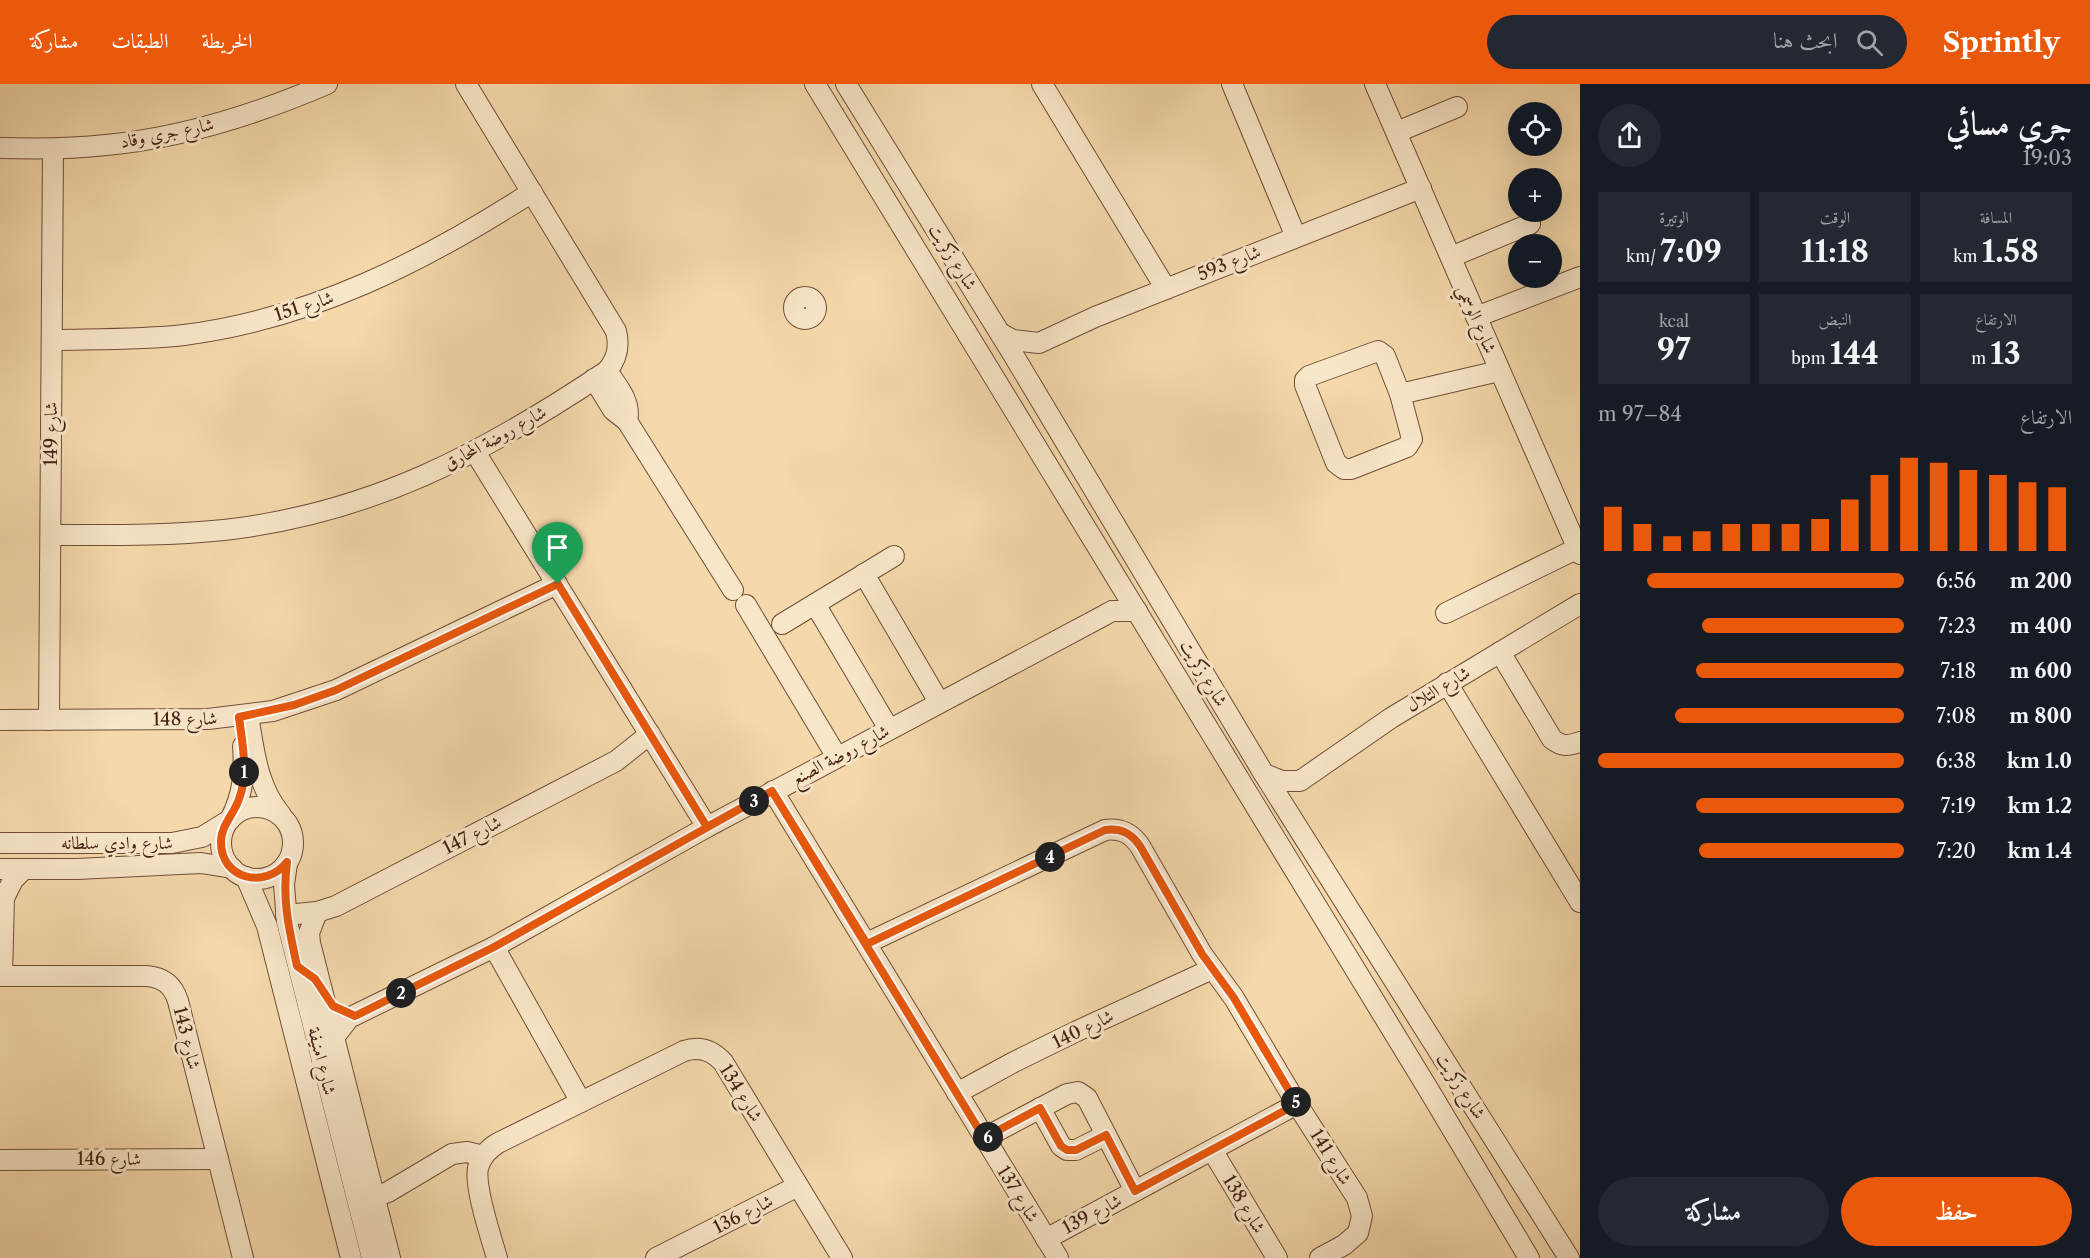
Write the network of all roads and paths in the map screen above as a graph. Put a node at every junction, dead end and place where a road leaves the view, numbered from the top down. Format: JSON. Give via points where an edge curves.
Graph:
{"nodes":[{"id":1,"x":327,"y":84,"type":"edge"},
{"id":2,"x":466,"y":84,"type":"edge"},
{"id":3,"x":815,"y":84,"type":"edge"},
{"id":4,"x":846,"y":84,"type":"edge"},
{"id":5,"x":1042,"y":84,"type":"edge"},
{"id":6,"x":1232,"y":84,"type":"edge"},
{"id":7,"x":1375,"y":84,"type":"edge"},
{"id":8,"x":1457,"y":107,"type":"dead end"},
{"id":9,"x":1397,"y":132,"type":"junction"},
{"id":10,"x":0,"y":148,"type":"edge"},
{"id":11,"x":53,"y":149,"type":"junction"},
{"id":12,"x":1421,"y":188,"type":"junction"},
{"id":13,"x":532,"y":192,"type":"junction"},
{"id":14,"x":1530,"y":224,"type":"dead end"},
{"id":15,"x":1296,"y":237,"type":"junction"},
{"id":16,"x":1451,"y":257,"type":"junction"},
{"id":17,"x":1580,"y":277,"type":"edge"},
{"id":18,"x":1166,"y":289,"type":"junction"},
{"id":19,"x":1476,"y":317,"type":"junction"},
{"id":20,"x":1000,"y":333,"type":"junction"},
{"id":21,"x":52,"y":340,"type":"junction"},
{"id":22,"x":1039,"y":343,"type":"junction"},
{"id":23,"x":1499,"y":370,"type":"junction"},
{"id":24,"x":600,"y":375,"type":"junction"},
{"id":25,"x":1032,"y":387,"type":"junction"},
{"id":26,"x":1400,"y":394,"type":"junction"},
{"id":27,"x":475,"y":452,"type":"junction"},
{"id":28,"x":51,"y":535,"type":"junction"},
{"id":29,"x":1579,"y":551,"type":"edge"},
{"id":30,"x":894,"y":556,"type":"dead end"},
{"id":31,"x":864,"y":574,"type":"junction"},
{"id":32,"x":1113,"y":574,"type":"junction"},
{"id":33,"x":558,"y":584,"type":"junction"},
{"id":34,"x":733,"y":590,"type":"dead end"},
{"id":35,"x":815,"y":604,"type":"junction"},
{"id":36,"x":1580,"y":604,"type":"edge"},
{"id":37,"x":746,"y":605,"type":"dead end"},
{"id":38,"x":1137,"y":611,"type":"junction"},
{"id":39,"x":1446,"y":613,"type":"dead end"},
{"id":40,"x":1103,"y":616,"type":"junction"},
{"id":41,"x":782,"y":624,"type":"dead end"},
{"id":42,"x":1500,"y":652,"type":"junction"},
{"id":43,"x":1447,"y":683,"type":"junction"},
{"id":44,"x":939,"y":702,"type":"junction"},
{"id":45,"x":243,"y":716,"type":"junction"},
{"id":46,"x":0,"y":720,"type":"edge"},
{"id":47,"x":49,"y":720,"type":"junction"},
{"id":48,"x":889,"y":729,"type":"junction"},
{"id":49,"x":650,"y":734,"type":"junction"},
{"id":50,"x":1580,"y":742,"type":"edge"},
{"id":51,"x":837,"y":757,"type":"junction"},
{"id":52,"x":1264,"y":774,"type":"junction"},
{"id":53,"x":1300,"y":781,"type":"junction"},
{"id":54,"x":772,"y":791,"type":"junction"},
{"id":55,"x":1291,"y":815,"type":"junction"},
{"id":56,"x":281,"y":816,"type":"junction"},
{"id":57,"x":230,"y":820,"type":"junction"},
{"id":58,"x":707,"y":827,"type":"junction"},
{"id":59,"x":0,"y":843,"type":"edge"},
{"id":60,"x":287,"y":862,"type":"junction"},
{"id":61,"x":0,"y":869,"type":"edge"},
{"id":62,"x":24,"y":869,"type":"junction"},
{"id":63,"x":239,"y":872,"type":"junction"},
{"id":64,"x":2,"y":893,"type":"edge"},
{"id":65,"x":1580,"y":902,"type":"edge"},
{"id":66,"x":316,"y":912,"type":"junction"},
{"id":67,"x":286,"y":915,"type":"junction"},
{"id":68,"x":867,"y":944,"type":"junction"},
{"id":69,"x":494,"y":947,"type":"junction"},
{"id":70,"x":297,"y":966,"type":"junction"},
{"id":71,"x":1212,"y":969,"type":"junction"},
{"id":72,"x":1,"y":976,"type":"edge"},
{"id":73,"x":320,"y":986,"type":"junction"},
{"id":74,"x":282,"y":988,"type":"junction"},
{"id":75,"x":355,"y":1016,"type":"junction"},
{"id":76,"x":335,"y":1036,"type":"junction"},
{"id":77,"x":322,"y":1064,"type":"junction"},
{"id":78,"x":957,"y":1094,"type":"junction"},
{"id":79,"x":581,"y":1102,"type":"junction"},
{"id":80,"x":1297,"y":1104,"type":"junction"},
{"id":81,"x":1040,"y":1108,"type":"junction"},
{"id":82,"x":1106,"y":1135,"type":"junction"},
{"id":83,"x":984,"y":1138,"type":"junction"},
{"id":84,"x":1212,"y":1150,"type":"junction"},
{"id":85,"x":483,"y":1156,"type":"junction"},
{"id":86,"x":218,"y":1159,"type":"junction"},
{"id":87,"x":0,"y":1160,"type":"edge"},
{"id":88,"x":798,"y":1186,"type":"junction"},
{"id":89,"x":1135,"y":1191,"type":"junction"},
{"id":90,"x":375,"y":1197,"type":"junction"},
{"id":91,"x":1046,"y":1239,"type":"junction"},
{"id":92,"x":243,"y":1258,"type":"edge"},
{"id":93,"x":339,"y":1258,"type":"edge"},
{"id":94,"x":351,"y":1258,"type":"edge"},
{"id":95,"x":372,"y":1258,"type":"edge"},
{"id":96,"x":390,"y":1258,"type":"edge"},
{"id":97,"x":496,"y":1258,"type":"edge"},
{"id":98,"x":656,"y":1258,"type":"edge"},
{"id":99,"x":842,"y":1258,"type":"edge"},
{"id":100,"x":1058,"y":1258,"type":"edge"},
{"id":101,"x":1277,"y":1258,"type":"edge"},
{"id":102,"x":1320,"y":1258,"type":"edge"},
{"id":103,"x":1529,"y":1258,"type":"edge"},
{"id":104,"x":1569,"y":1258,"type":"edge"}],
"edges":[{"from":1,"to":11,"type":"street","name":"شارع جري وقاد","via":[[262,110],[186,132]]},
{"from":2,"to":13,"type":"street"},
{"from":3,"to":32,"type":"street","name":"شارع زكريت"},
{"from":4,"to":20,"type":"street","name":"شارع زكريت"},
{"from":5,"to":18,"type":"street"},
{"from":6,"to":15,"type":"street"},
{"from":7,"to":9,"type":"street","name":"شارع الوسمي"},
{"from":8,"to":9,"type":"street"},
{"from":9,"to":12,"type":"street","name":"شارع الوسمي"},
{"from":10,"to":11,"type":"street","name":"شارع جري وقاد"},
{"from":11,"to":21,"type":"street","name":"شارع 149"},
{"from":12,"to":15,"type":"street","name":"شارع 593"},
{"from":12,"to":16,"type":"street","name":"شارع الوسمي"},
{"from":13,"to":21,"type":"street","name":"شارع 151","via":[[399,268],[293,312],[186,334]]},
{"from":13,"to":24,"type":"street","via":[[616,331],[615,359]]},
{"from":14,"to":16,"type":"street"},
{"from":15,"to":18,"type":"street","name":"شارع 593"},
{"from":16,"to":19,"type":"street","name":"شارع الوسمي"},
{"from":17,"to":19,"type":"street"},
{"from":18,"to":22,"type":"street","name":"شارع 593"},
{"from":19,"to":23,"type":"street","name":"شارع الوسمي"},
{"from":20,"to":22,"type":"street","via":[[1013,340]]},
{"from":20,"to":25,"type":"street","name":"شارع زكريت"},
{"from":21,"to":28,"type":"street","name":"شارع 149"},
{"from":22,"to":25,"type":"street","via":[[1032,353]]},
{"from":23,"to":26,"type":"street"},
{"from":23,"to":29,"type":"street","name":"شارع الوسمي"},
{"from":24,"to":27,"type":"street","name":"شارع روضة المحارق"},
{"from":24,"to":34,"type":"street","via":[[613,410],[627,421]]},
{"from":25,"to":52,"type":"street","name":"شارع زكريت"},
{"from":26,"to":26,"type":"street","via":[[1385,356],[1378,351],[1308,376],[1305,383],[1336,463],[1347,470],[1410,444],[1413,436]]},
{"from":27,"to":28,"type":"street","name":"شارع روضة المحارق","via":[[398,488],[296,518],[191,533]]},
{"from":27,"to":33,"type":"street"},
{"from":28,"to":47,"type":"street","name":"شارع 149"},
{"from":29,"to":39,"type":"street"},
{"from":30,"to":31,"type":"street"},
{"from":31,"to":35,"type":"street"},
{"from":31,"to":44,"type":"street"},
{"from":32,"to":38,"type":"street","name":"شارع زكريت"},
{"from":32,"to":40,"type":"street","via":[[1112,596]]},
{"from":33,"to":45,"type":"street","name":"شارع 148","via":[[336,690],[294,705]]},
{"from":33,"to":49,"type":"street"},
{"from":35,"to":41,"type":"street"},
{"from":35,"to":48,"type":"street"},
{"from":36,"to":42,"type":"street","name":"شارع التلال"},
{"from":37,"to":51,"type":"street"},
{"from":38,"to":40,"type":"street","name":"شارع روضة الصنع","via":[[1113,611]]},
{"from":38,"to":103,"type":"street","name":"شارع زكريت"},
{"from":40,"to":44,"type":"street","name":"شارع روضة الصنع"},
{"from":42,"to":43,"type":"street","name":"شارع التلال"},
{"from":42,"to":50,"type":"street","via":[[1552,740],[1567,746]]},
{"from":43,"to":53,"type":"street","name":"شارع التلال"},
{"from":43,"to":65,"type":"street"},
{"from":44,"to":48,"type":"street","name":"شارع روضة الصنع"},
{"from":45,"to":47,"type":"street","name":"شارع 148"},
{"from":45,"to":56,"type":"street","via":[[262,786]]},
{"from":45,"to":57,"type":"street","via":[[244,780]]},
{"from":46,"to":47,"type":"street","name":"شارع 148"},
{"from":48,"to":51,"type":"street","name":"شارع روضة الصنع"},
{"from":49,"to":58,"type":"street"},
{"from":49,"to":66,"type":"street","name":"شارع 147","via":[[616,761],[336,906]]},
{"from":51,"to":54,"type":"street","name":"شارع روضة الصنع"},
{"from":52,"to":53,"type":"street","via":[[1282,781]]},
{"from":52,"to":55,"type":"street","name":"شارع زكريت"},
{"from":53,"to":55,"type":"street"},
{"from":54,"to":58,"type":"street","name":"شارع روضة الصنع"},
{"from":54,"to":68,"type":"street","name":"شارع 137"},
{"from":55,"to":104,"type":"street","name":"شارع زكريت"},
{"from":56,"to":57,"type":"street","via":[[259,807],[243,809]]},
{"from":56,"to":60,"type":"street","via":[[293,838]]},
{"from":57,"to":59,"type":"street","name":"شارع وادي سلطانه","via":[[202,837],[172,843]]},
{"from":57,"to":63,"type":"street","via":[[221,847],[223,855]]},
{"from":58,"to":69,"type":"street","name":"شارع روضة الصنع"},
{"from":60,"to":63,"type":"street","via":[[269,877],[253,878]]},
{"from":60,"to":67,"type":"street","name":"شارع امنيفة"},
{"from":61,"to":62,"type":"street","name":"شارع وادي سلطانه"},
{"from":62,"to":63,"type":"street","name":"شارع وادي سلطانه","via":[[201,863]]},
{"from":62,"to":64,"type":"street","name":"شارع 143"},
{"from":63,"to":74,"type":"street","name":"شارع امنيفة","via":[[267,926]]},
{"from":64,"to":72,"type":"street","name":"شارع 143"},
{"from":66,"to":67,"type":"street","name":"شارع 147"},
{"from":66,"to":73,"type":"street","via":[[309,938]]},
{"from":67,"to":70,"type":"street","name":"شارع امنيفة"},
{"from":68,"to":71,"type":"street","name":"شارع 141","via":[[1105,830],[1119,830],[1131,835],[1140,846]]},
{"from":68,"to":78,"type":"street","name":"شارع 137"},
{"from":69,"to":75,"type":"street","name":"شارع روضة الصنع"},
{"from":69,"to":79,"type":"street"},
{"from":70,"to":73,"type":"street"},
{"from":70,"to":77,"type":"street","name":"شارع امنيفة"},
{"from":71,"to":78,"type":"street","name":"شارع 140","via":[[1055,1042]]},
{"from":71,"to":80,"type":"street","name":"شارع 141"},
{"from":72,"to":86,"type":"street","name":"شارع 143","via":[[146,976],[164,980],[178,1001]]},
{"from":73,"to":75,"type":"street","via":[[333,1006]]},
{"from":73,"to":76,"type":"street"},
{"from":74,"to":93,"type":"street","via":[[274,1005]]},
{"from":74,"to":94,"type":"street","name":"شارع امنيفة"},
{"from":75,"to":76,"type":"street","name":"شارع روضة الصنع","via":[[348,1018]]},
{"from":76,"to":77,"type":"street","name":"شارع روضة الصنع"},
{"from":76,"to":90,"type":"street"},
{"from":77,"to":95,"type":"street","name":"شارع امنيفة"},
{"from":78,"to":83,"type":"street","name":"شارع 137"},
{"from":79,"to":85,"type":"street","name":"شارع 134","via":[[498,1143]]},
{"from":79,"to":88,"type":"street","name":"شارع 134","via":[[684,1051],[708,1051],[723,1062]]},
{"from":80,"to":84,"type":"street","name":"شارع 139"},
{"from":80,"to":102,"type":"street","name":"شارع 141","via":[[1357,1198],[1362,1216],[1352,1239]]},
{"from":81,"to":82,"type":"street","via":[[1067,1150],[1076,1150]]},
{"from":81,"to":82,"type":"street","via":[[1072,1092],[1083,1094]]},
{"from":81,"to":83,"type":"street"},
{"from":82,"to":89,"type":"street"},
{"from":83,"to":91,"type":"street","name":"شارع 137"},
{"from":84,"to":89,"type":"street","name":"شارع 139"},
{"from":84,"to":101,"type":"street","name":"شارع 138"},
{"from":85,"to":90,"type":"street","via":[[452,1154]]},
{"from":85,"to":97,"type":"street","via":[[477,1181]]},
{"from":86,"to":87,"type":"street","name":"شارع 146"},
{"from":86,"to":92,"type":"street","name":"شارع 143"},
{"from":88,"to":98,"type":"street","name":"شارع 136"},
{"from":88,"to":99,"type":"street","name":"شارع 134"},
{"from":89,"to":91,"type":"street","name":"شارع 139"},
{"from":90,"to":96,"type":"street"},
{"from":91,"to":100,"type":"street","name":"شارع 137"}]}
